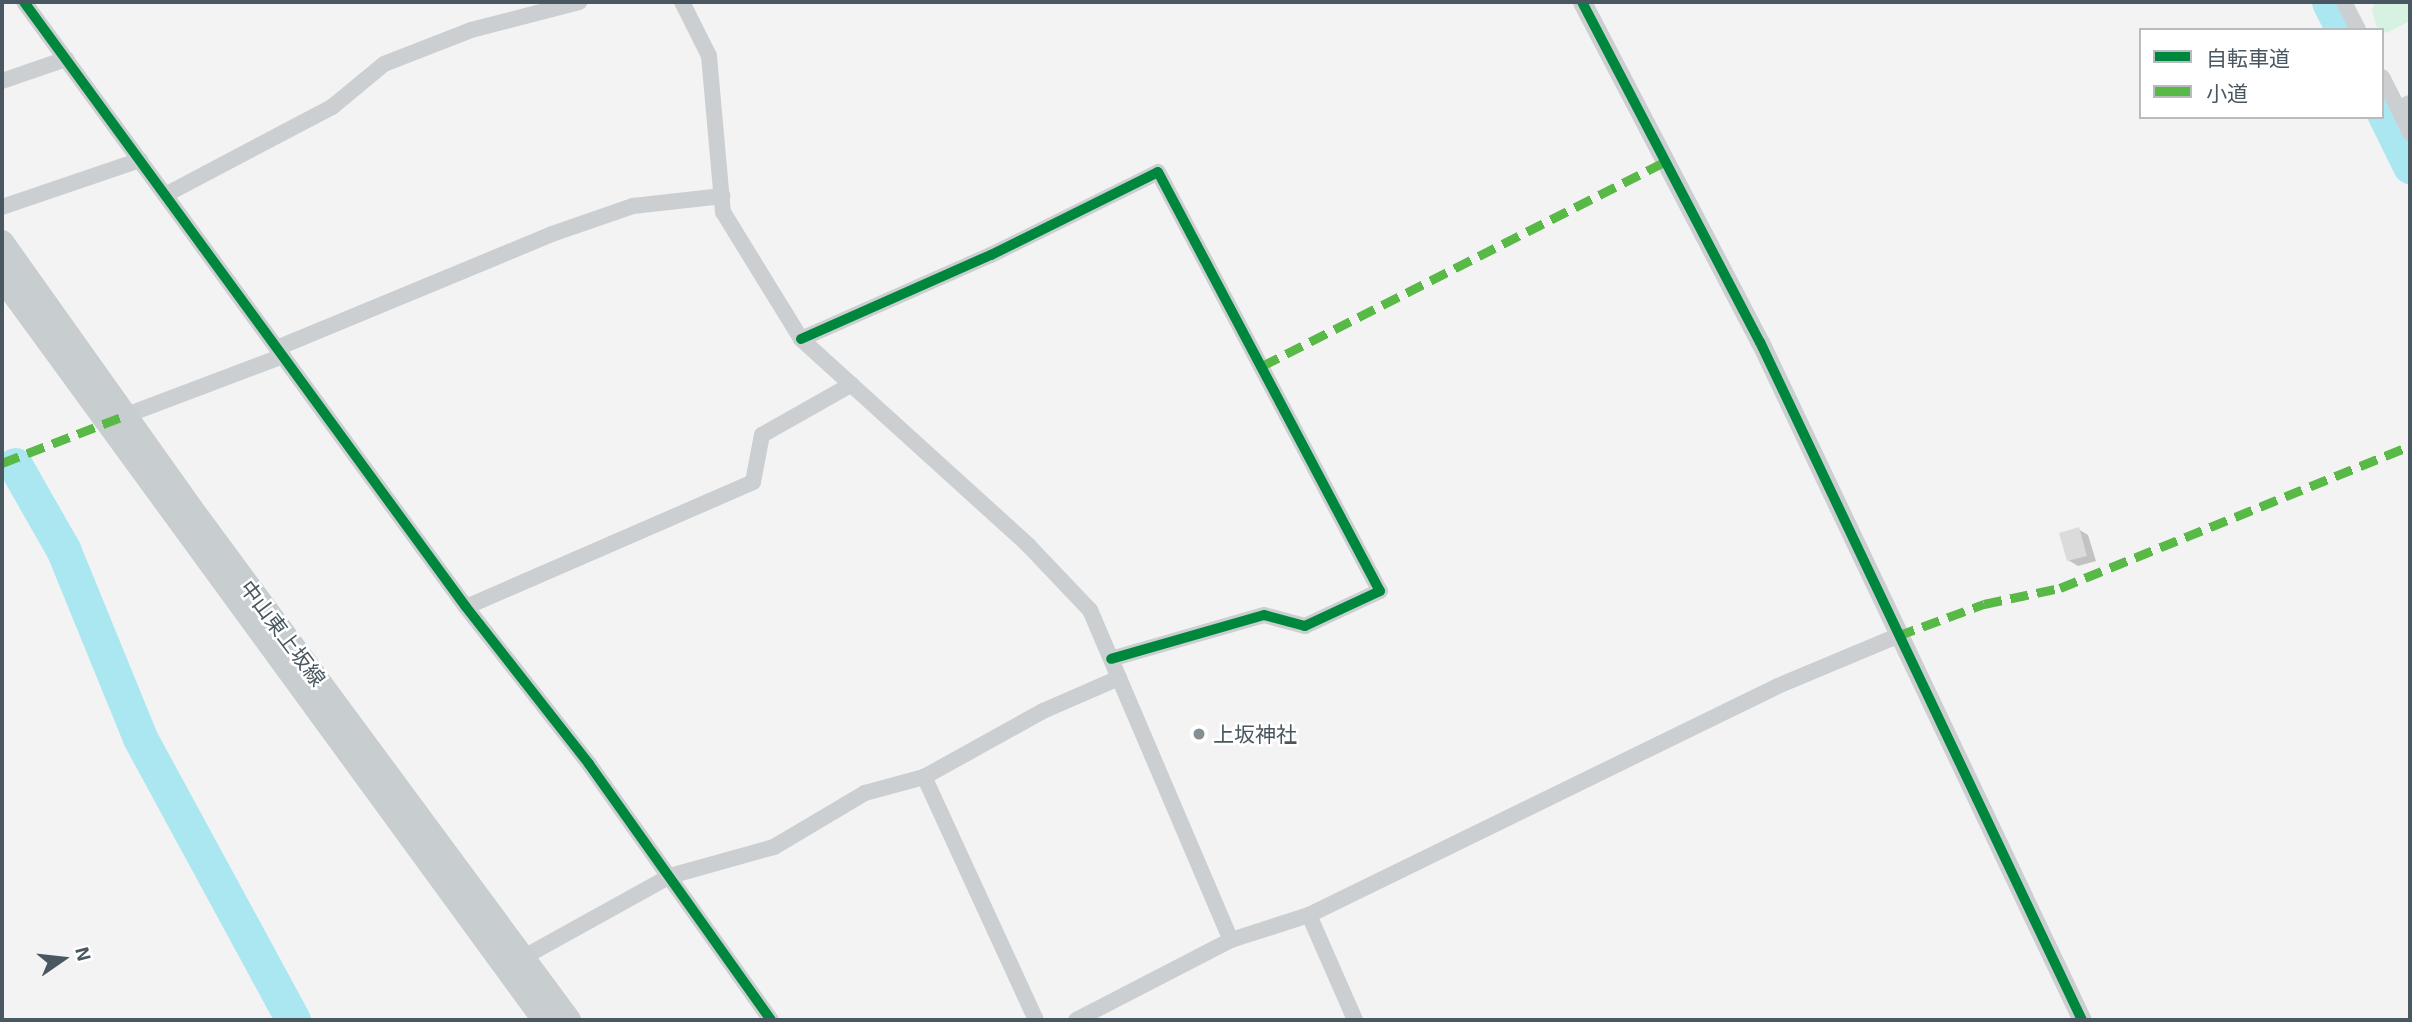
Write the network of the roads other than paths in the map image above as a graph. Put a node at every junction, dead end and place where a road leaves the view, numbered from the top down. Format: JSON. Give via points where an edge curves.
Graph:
{"nodes":[{"id":1,"x":24,"y":2,"type":"edge"},
{"id":2,"x":579,"y":2,"type":"edge"},
{"id":3,"x":682,"y":2,"type":"edge"},
{"id":4,"x":1583,"y":2,"type":"edge"},
{"id":5,"x":2344,"y":2,"type":"edge"},
{"id":6,"x":534,"y":8,"type":"edge"},
{"id":7,"x":2357,"y":28,"type":"edge"},
{"id":8,"x":66,"y":60,"type":"junction"},
{"id":9,"x":2384,"y":80,"type":"edge"},
{"id":10,"x":2,"y":81,"type":"edge"},
{"id":11,"x":2404,"y":105,"type":"edge"},
{"id":12,"x":2410,"y":133,"type":"edge"},
{"id":13,"x":140,"y":160,"type":"junction"},
{"id":14,"x":165,"y":195,"type":"junction"},
{"id":15,"x":722,"y":196,"type":"junction"},
{"id":16,"x":2,"y":207,"type":"edge"},
{"id":17,"x":2,"y":242,"type":"edge"},
{"id":18,"x":2,"y":278,"type":"edge"},
{"id":19,"x":801,"y":339,"type":"junction"},
{"id":20,"x":280,"y":352,"type":"junction"},
{"id":21,"x":852,"y":384,"type":"junction"},
{"id":22,"x":124,"y":416,"type":"junction"},
{"id":23,"x":466,"y":607,"type":"junction"},
{"id":24,"x":1897,"y":636,"type":"junction"},
{"id":25,"x":1111,"y":659,"type":"junction"},
{"id":26,"x":1119,"y":678,"type":"junction"},
{"id":27,"x":924,"y":777,"type":"junction"},
{"id":28,"x":670,"y":876,"type":"junction"},
{"id":29,"x":1308,"y":915,"type":"junction"},
{"id":30,"x":1231,"y":940,"type":"junction"},
{"id":31,"x":515,"y":963,"type":"junction"},
{"id":32,"x":544,"y":1020,"type":"edge"},
{"id":33,"x":569,"y":1020,"type":"edge"},
{"id":34,"x":771,"y":1020,"type":"edge"},
{"id":35,"x":1036,"y":1020,"type":"edge"},
{"id":36,"x":1076,"y":1020,"type":"edge"},
{"id":37,"x":1355,"y":1020,"type":"edge"},
{"id":38,"x":2082,"y":1020,"type":"edge"}],
"edges":[{"from":1,"to":8,"type":"street"},
{"from":2,"to":6,"type":"street"},
{"from":3,"to":15,"type":"street","via":[[709,56]]},
{"from":4,"to":24,"type":"street","via":[[1760,342]]},
{"from":5,"to":7,"type":"street"},
{"from":6,"to":14,"type":"street","via":[[384,64],[332,107]]},
{"from":8,"to":10,"type":"street"},
{"from":8,"to":13,"type":"street"},
{"from":9,"to":11,"type":"street"},
{"from":11,"to":12,"type":"street"},
{"from":13,"to":14,"type":"street"},
{"from":13,"to":16,"type":"street"},
{"from":14,"to":20,"type":"street"},
{"from":15,"to":19,"type":"street","via":[[723,212]]},
{"from":15,"to":20,"type":"street","via":[[633,206],[552,234]]},
{"from":17,"to":22,"type":"main road","name":"中山東上坂線"},
{"from":18,"to":31,"type":"main road","name":"中山東上坂線"},
{"from":19,"to":21,"type":"street"},
{"from":19,"to":25,"type":"street","via":[[991,255],[1158,172],[1380,591],[1305,626],[1264,615]]},
{"from":20,"to":22,"type":"street"},
{"from":20,"to":23,"type":"street"},
{"from":21,"to":23,"type":"street","via":[[762,435],[753,482]]},
{"from":21,"to":25,"type":"street","via":[[1028,545],[1090,610]]},
{"from":22,"to":31,"type":"main road","name":"中山東上坂線"},
{"from":23,"to":28,"type":"street"},
{"from":24,"to":29,"type":"street","via":[[1778,686]]},
{"from":24,"to":38,"type":"street"},
{"from":25,"to":26,"type":"street"},
{"from":26,"to":27,"type":"street","via":[[1043,711]]},
{"from":26,"to":30,"type":"street"},
{"from":27,"to":28,"type":"street","via":[[865,793],[774,848]]},
{"from":27,"to":35,"type":"street"},
{"from":28,"to":31,"type":"street"},
{"from":28,"to":34,"type":"street"},
{"from":29,"to":30,"type":"street"},
{"from":29,"to":37,"type":"street"},
{"from":30,"to":36,"type":"street"},
{"from":31,"to":32,"type":"main road","name":"中山東上坂線"},
{"from":31,"to":33,"type":"main road","name":"中山東上坂線"}]}
